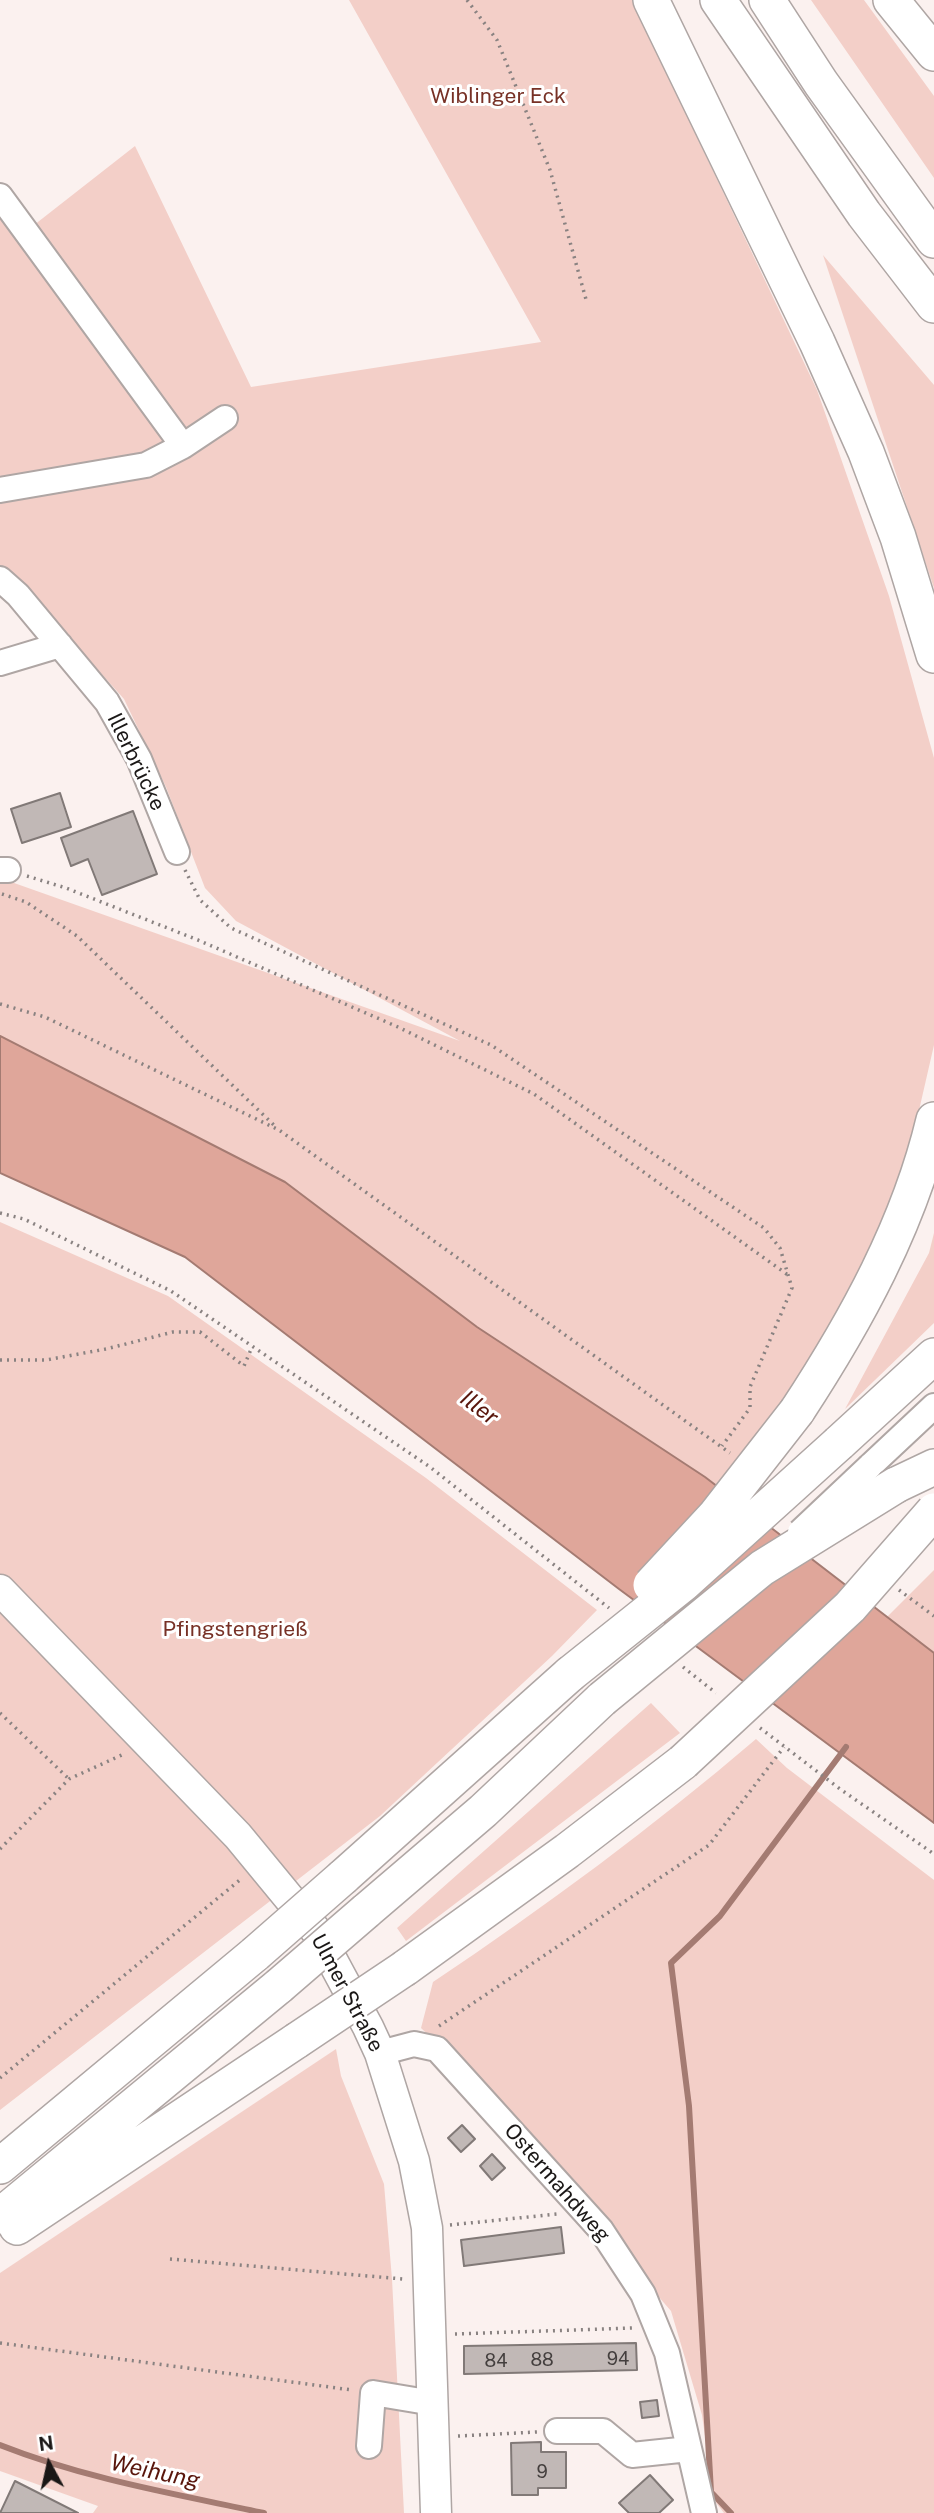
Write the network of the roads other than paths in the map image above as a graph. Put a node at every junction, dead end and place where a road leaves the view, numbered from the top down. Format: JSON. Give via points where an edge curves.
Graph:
{"nodes":[{"id":1,"x":651,"y":0,"type":"edge"},
{"id":2,"x":719,"y":0,"type":"edge"},
{"id":3,"x":767,"y":0,"type":"edge"},
{"id":4,"x":891,"y":0,"type":"edge"},
{"id":5,"x":934,"y":53,"type":"edge"},
{"id":6,"x":0,"y":197,"type":"edge"},
{"id":7,"x":934,"y":240,"type":"edge"},
{"id":8,"x":934,"y":306,"type":"edge"},
{"id":9,"x":225,"y":418,"type":"dead end"},
{"id":10,"x":184,"y":446,"type":"junction"},
{"id":11,"x":0,"y":490,"type":"edge"},
{"id":12,"x":0,"y":579,"type":"edge"},
{"id":13,"x":60,"y":645,"type":"junction"},
{"id":14,"x":934,"y":655,"type":"edge"},
{"id":15,"x":0,"y":663,"type":"edge"},
{"id":16,"x":177,"y":852,"type":"road end"},
{"id":17,"x":934,"y":1120,"type":"edge"},
{"id":18,"x":934,"y":1356,"type":"edge"},
{"id":19,"x":934,"y":1406,"type":"edge"},
{"id":20,"x":934,"y":1467,"type":"edge"},
{"id":21,"x":883,"y":1475,"type":"junction"},
{"id":22,"x":934,"y":1511,"type":"edge"},
{"id":23,"x":0,"y":1590,"type":"edge"},
{"id":24,"x":570,"y":1674,"type":"junction"},
{"id":25,"x":380,"y":2053,"type":"junction"},
{"id":26,"x":0,"y":2166,"type":"edge"},
{"id":27,"x":0,"y":2216,"type":"edge"},
{"id":28,"x":0,"y":2238,"type":"edge"},
{"id":29,"x":433,"y":2403,"type":"junction"},
{"id":30,"x":557,"y":2431,"type":"road end"},
{"id":31,"x":369,"y":2446,"type":"dead end"},
{"id":32,"x":689,"y":2449,"type":"junction"},
{"id":33,"x":701,"y":2512,"type":"edge"},
{"id":34,"x":436,"y":2513,"type":"edge"}],
"edges":[{"from":1,"to":14,"type":"highway","via":[[866,452]]},
{"from":2,"to":8,"type":"highway","via":[[864,214]]},
{"from":3,"to":7,"type":"highway"},
{"from":4,"to":5,"type":"highway"},
{"from":6,"to":10,"type":"street"},
{"from":9,"to":10,"type":"street"},
{"from":10,"to":11,"type":"street","via":[[146,465]]},
{"from":12,"to":13,"type":"street","name":"Illerbrücke"},
{"from":13,"to":15,"type":"street"},
{"from":13,"to":16,"type":"street","name":"Illerbrücke","via":[[107,702],[139,759]]},
{"from":17,"to":24,"type":"highway","bridge":true,"via":[[895,1235],[847,1331],[797,1411],[715,1516]]},
{"from":18,"to":24,"type":"highway","bridge":true,"via":[[684,1583]]},
{"from":19,"to":21,"type":"street"},
{"from":20,"to":21,"type":"highway"},
{"from":21,"to":27,"type":"highway","bridge":true,"via":[[603,1699],[484,1811]]},
{"from":22,"to":28,"type":"highway","bridge":true,"via":[[850,1607],[683,1762],[405,1968]]},
{"from":23,"to":25,"type":"main road","name":"Ulmer Straße","via":[[261,1863],[317,1932]]},
{"from":24,"to":26,"type":"highway","bridge":true,"via":[[255,1954]]},
{"from":25,"to":29,"type":"main road","name":"Ulmer Straße","via":[[414,2161],[427,2228]]},
{"from":25,"to":32,"type":"street","name":"Ostermahdweg","via":[[414,2044],[437,2049],[601,2230],[643,2294],[667,2353]]},
{"from":29,"to":31,"type":"street","via":[[373,2393]]},
{"from":29,"to":34,"type":"main road","name":"Ulmer Straße"},
{"from":30,"to":32,"type":"street","via":[[603,2431],[632,2455]]},
{"from":32,"to":33,"type":"street","name":"Ostermahdweg"}]}
